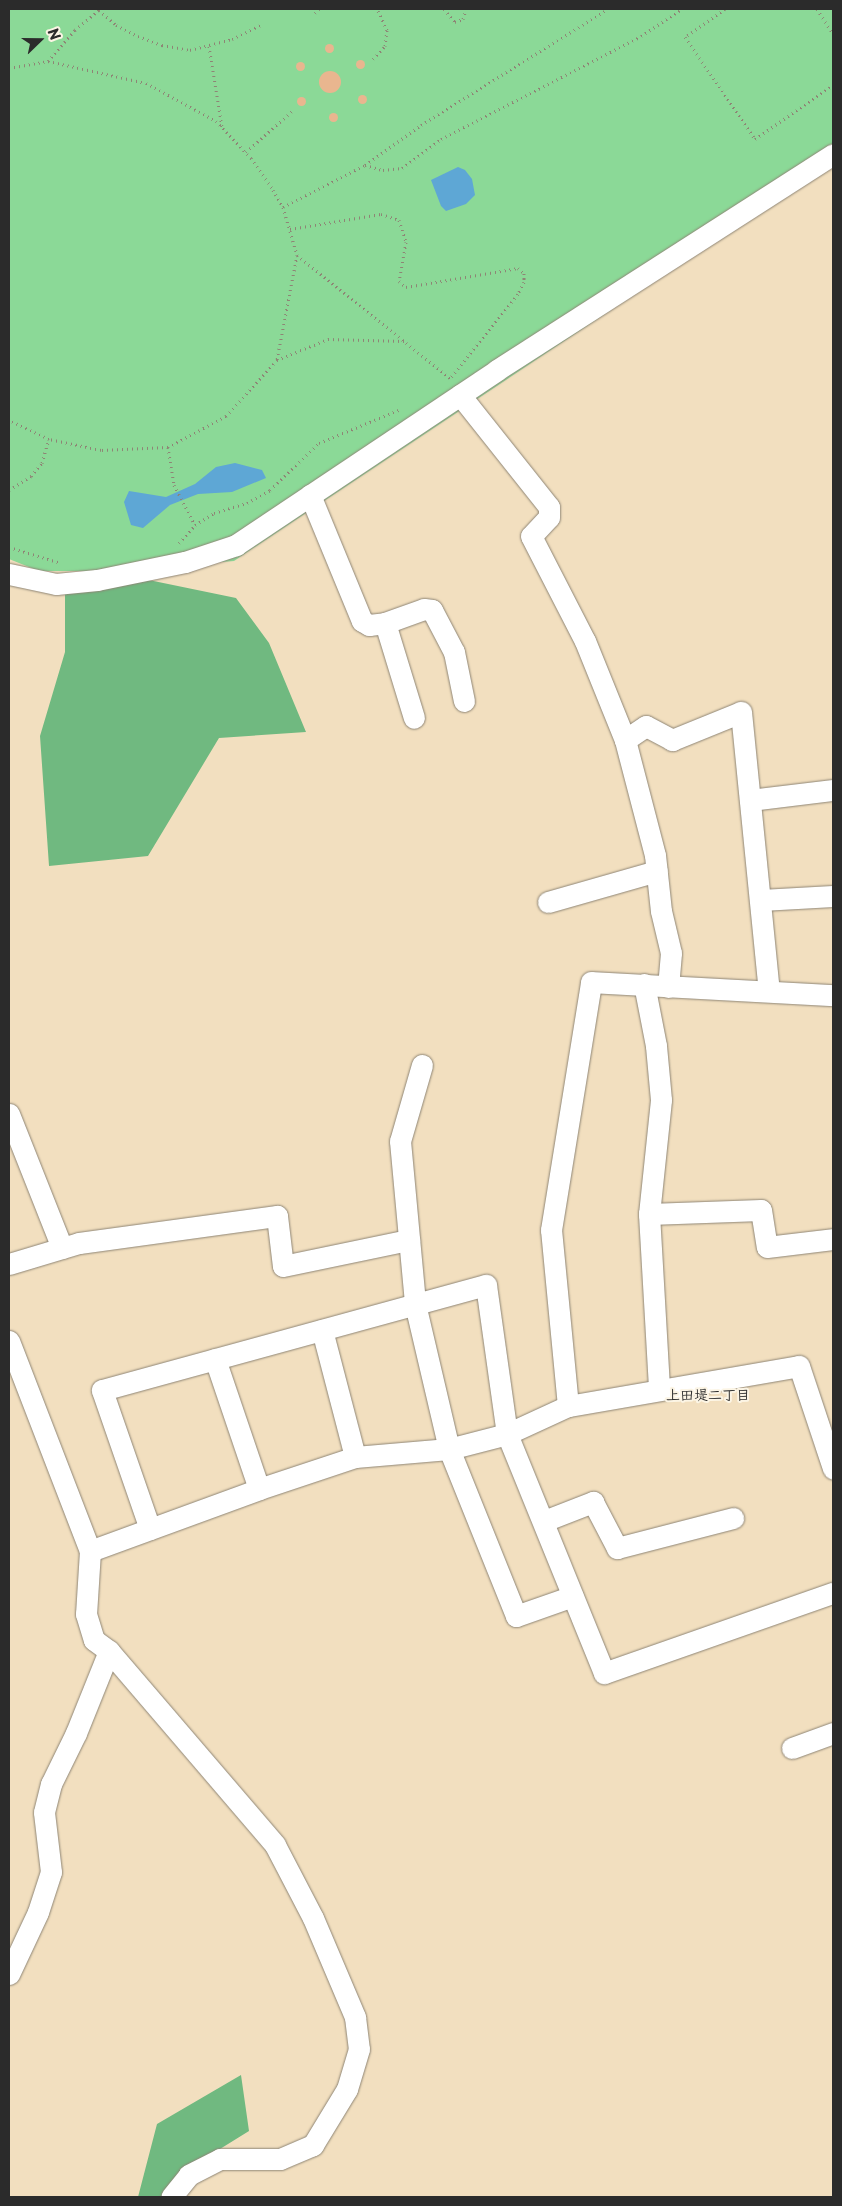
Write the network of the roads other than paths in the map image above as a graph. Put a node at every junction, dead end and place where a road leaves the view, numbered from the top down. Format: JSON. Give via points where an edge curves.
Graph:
{"nodes":[{"id":1,"x":833,"y":154,"type":"edge"},
{"id":2,"x":453,"y":384,"type":"junction"},
{"id":3,"x":310,"y":495,"type":"junction"},
{"id":4,"x":9,"y":574,"type":"edge"},
{"id":5,"x":385,"y":623,"type":"junction"},
{"id":6,"x":464,"y":701,"type":"dead end"},
{"id":7,"x":414,"y":718,"type":"dead end"},
{"id":8,"x":625,"y":740,"type":"junction"},
{"id":9,"x":833,"y":790,"type":"edge"},
{"id":10,"x":750,"y":800,"type":"junction"},
{"id":11,"x":657,"y":871,"type":"junction"},
{"id":12,"x":833,"y":896,"type":"edge"},
{"id":13,"x":761,"y":900,"type":"junction"},
{"id":14,"x":548,"y":902,"type":"dead end"},
{"id":15,"x":644,"y":984,"type":"junction"},
{"id":16,"x":668,"y":987,"type":"junction"},
{"id":17,"x":769,"y":991,"type":"junction"},
{"id":18,"x":833,"y":995,"type":"edge"},
{"id":19,"x":422,"y":1065,"type":"dead end"},
{"id":20,"x":9,"y":1114,"type":"edge"},
{"id":21,"x":649,"y":1214,"type":"junction"},
{"id":22,"x":833,"y":1239,"type":"edge"},
{"id":23,"x":409,"y":1240,"type":"junction"},
{"id":24,"x":62,"y":1248,"type":"junction"},
{"id":25,"x":9,"y":1264,"type":"edge"},
{"id":26,"x":415,"y":1304,"type":"junction"},
{"id":27,"x":322,"y":1330,"type":"junction"},
{"id":28,"x":9,"y":1343,"type":"edge"},
{"id":29,"x":215,"y":1359,"type":"junction"},
{"id":30,"x":659,"y":1390,"type":"junction"},
{"id":31,"x":568,"y":1406,"type":"junction"},
{"id":32,"x":507,"y":1434,"type":"junction"},
{"id":33,"x":449,"y":1449,"type":"junction"},
{"id":34,"x":355,"y":1457,"type":"junction"},
{"id":35,"x":833,"y":1468,"type":"edge"},
{"id":36,"x":259,"y":1489,"type":"junction"},
{"id":37,"x":733,"y":1518,"type":"dead end"},
{"id":38,"x":544,"y":1521,"type":"junction"},
{"id":39,"x":150,"y":1529,"type":"junction"},
{"id":40,"x":90,"y":1552,"type":"junction"},
{"id":41,"x":833,"y":1593,"type":"edge"},
{"id":42,"x":573,"y":1596,"type":"junction"},
{"id":43,"x":109,"y":1651,"type":"junction"},
{"id":44,"x":833,"y":1733,"type":"edge"},
{"id":45,"x":792,"y":1748,"type":"dead end"},
{"id":46,"x":9,"y":1974,"type":"edge"},
{"id":47,"x":171,"y":2197,"type":"edge"}],
"edges":[{"from":1,"to":2,"type":"street"},
{"from":2,"to":3,"type":"street"},
{"from":2,"to":8,"type":"street","via":[[549,507],[549,517],[531,536],[585,641]]},
{"from":3,"to":4,"type":"street","via":[[236,545],[185,562],[97,580],[56,584]]},
{"from":3,"to":5,"type":"street","via":[[362,621],[369,625]]},
{"from":5,"to":6,"type":"street","via":[[424,609],[432,610],[454,652]]},
{"from":5,"to":7,"type":"street"},
{"from":8,"to":10,"type":"street","via":[[646,726],[672,740],[741,712]]},
{"from":8,"to":11,"type":"street"},
{"from":9,"to":10,"type":"street"},
{"from":10,"to":13,"type":"street"},
{"from":11,"to":14,"type":"street"},
{"from":11,"to":16,"type":"street","via":[[671,953]]},
{"from":12,"to":13,"type":"street"},
{"from":13,"to":17,"type":"street"},
{"from":15,"to":16,"type":"street"},
{"from":15,"to":21,"type":"street","via":[[656,1046],[661,1100]]},
{"from":15,"to":31,"type":"street","via":[[591,982],[551,1230]]},
{"from":16,"to":17,"type":"street"},
{"from":17,"to":18,"type":"street"},
{"from":19,"to":23,"type":"street","via":[[400,1141]]},
{"from":20,"to":24,"type":"street"},
{"from":21,"to":22,"type":"street","via":[[761,1210],[767,1248]]},
{"from":21,"to":30,"type":"street"},
{"from":23,"to":24,"type":"street","via":[[283,1266],[276,1216]]},
{"from":23,"to":26,"type":"street"},
{"from":24,"to":25,"type":"street"},
{"from":26,"to":27,"type":"street"},
{"from":26,"to":32,"type":"street","via":[[486,1285]]},
{"from":26,"to":33,"type":"street"},
{"from":27,"to":29,"type":"street"},
{"from":27,"to":34,"type":"street"},
{"from":28,"to":40,"type":"street"},
{"from":29,"to":36,"type":"street"},
{"from":29,"to":39,"type":"street","via":[[102,1390]]},
{"from":30,"to":31,"type":"street"},
{"from":30,"to":35,"type":"street","via":[[799,1366]]},
{"from":31,"to":32,"type":"street"},
{"from":32,"to":33,"type":"street"},
{"from":32,"to":38,"type":"street"},
{"from":33,"to":34,"type":"street"},
{"from":33,"to":42,"type":"street","via":[[516,1616]]},
{"from":34,"to":36,"type":"street"},
{"from":36,"to":39,"type":"street"},
{"from":37,"to":38,"type":"street","via":[[617,1548],[593,1502]]},
{"from":38,"to":42,"type":"street"},
{"from":39,"to":40,"type":"street"},
{"from":40,"to":43,"type":"street","via":[[86,1614],[94,1640]]},
{"from":41,"to":42,"type":"street","via":[[604,1673]]},
{"from":43,"to":46,"type":"street","via":[[76,1733],[51,1784],[44,1812],[52,1872],[38,1912]]},
{"from":43,"to":47,"type":"street","via":[[275,1845],[313,1918],[355,2017],[359,2049],[347,2089],[313,2145],[280,2159],[220,2159],[189,2175]]},
{"from":44,"to":45,"type":"street"}]}
